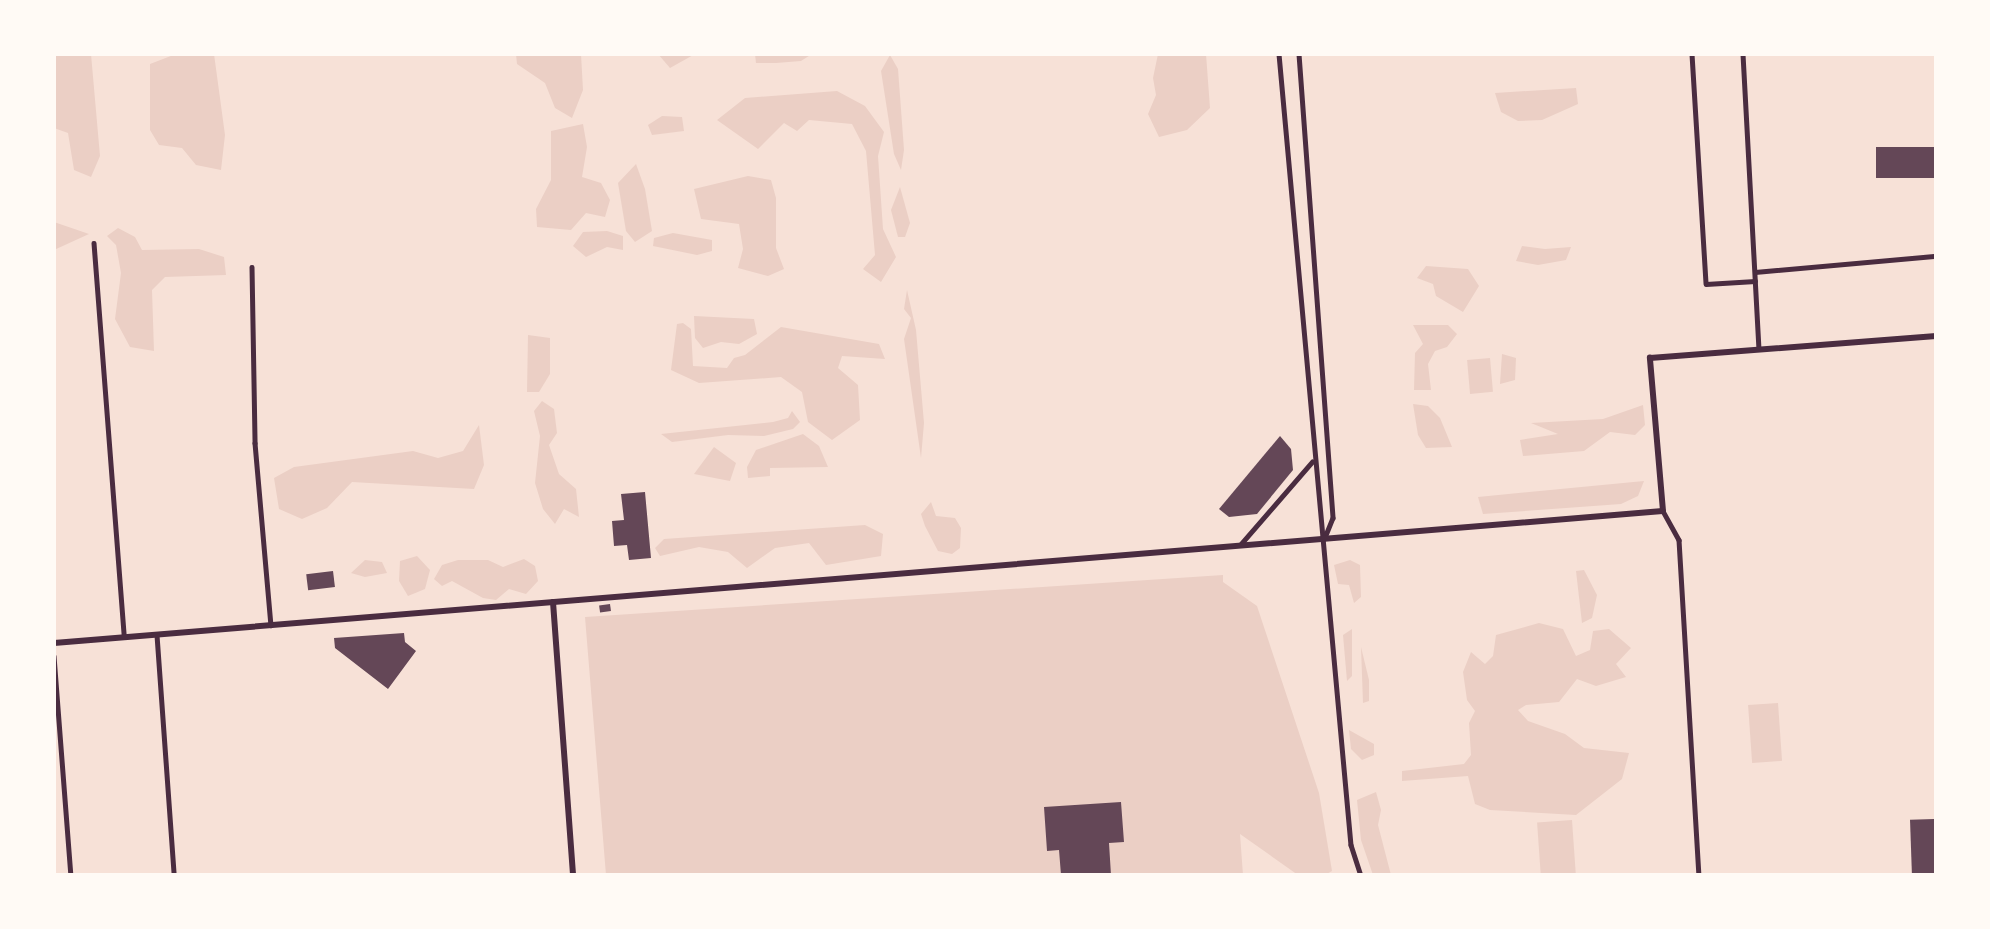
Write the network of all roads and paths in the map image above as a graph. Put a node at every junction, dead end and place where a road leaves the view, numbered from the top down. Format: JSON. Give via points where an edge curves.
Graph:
{"nodes":[{"id":1,"x":1279,"y":54,"type":"edge"},
{"id":2,"x":1300,"y":54,"type":"edge"},
{"id":3,"x":1692,"y":54,"type":"edge"},
{"id":4,"x":1743,"y":54,"type":"edge"},
{"id":5,"x":94,"y":243,"type":"dead end"},
{"id":6,"x":1936,"y":256,"type":"edge"},
{"id":7,"x":252,"y":267,"type":"dead end"},
{"id":8,"x":1755,"y":272,"type":"junction"},
{"id":9,"x":1755,"y":281,"type":"junction"},
{"id":10,"x":1936,"y":336,"type":"edge"},
{"id":11,"x":1759,"y":349,"type":"junction"},
{"id":12,"x":1313,"y":461,"type":"junction"},
{"id":13,"x":1662,"y":511,"type":"junction"},
{"id":14,"x":1325,"y":539,"type":"junction"},
{"id":15,"x":1238,"y":546,"type":"junction"},
{"id":16,"x":553,"y":602,"type":"junction"},
{"id":17,"x":271,"y":625,"type":"junction"},
{"id":18,"x":156,"y":634,"type":"junction"},
{"id":19,"x":124,"y":637,"type":"junction"},
{"id":20,"x":54,"y":643,"type":"edge"},
{"id":21,"x":54,"y":656,"type":"edge"},
{"id":22,"x":71,"y":875,"type":"edge"},
{"id":23,"x":174,"y":875,"type":"edge"},
{"id":24,"x":573,"y":875,"type":"edge"},
{"id":25,"x":1361,"y":875,"type":"edge"},
{"id":26,"x":1699,"y":875,"type":"edge"}],
"edges":[{"from":1,"to":12,"type":"street"},
{"from":2,"to":14,"type":"street","via":[[1333,517]]},
{"from":3,"to":9,"type":"street","via":[[1706,284]]},
{"from":4,"to":8,"type":"street"},
{"from":5,"to":19,"type":"street"},
{"from":6,"to":8,"type":"street"},
{"from":7,"to":17,"type":"street","via":[[255,443]]},
{"from":8,"to":9,"type":"street"},
{"from":9,"to":11,"type":"street"},
{"from":10,"to":11,"type":"street"},
{"from":11,"to":13,"type":"street","via":[[1650,358]]},
{"from":12,"to":14,"type":"street"},
{"from":12,"to":15,"type":"street"},
{"from":13,"to":14,"type":"street"},
{"from":13,"to":26,"type":"street","via":[[1679,540]]},
{"from":14,"to":15,"type":"street"},
{"from":14,"to":25,"type":"street","via":[[1351,845]]},
{"from":15,"to":16,"type":"street"},
{"from":16,"to":17,"type":"street"},
{"from":16,"to":24,"type":"street"},
{"from":17,"to":18,"type":"street"},
{"from":18,"to":19,"type":"street"},
{"from":18,"to":23,"type":"street"},
{"from":19,"to":20,"type":"street"},
{"from":21,"to":22,"type":"street"}]}
